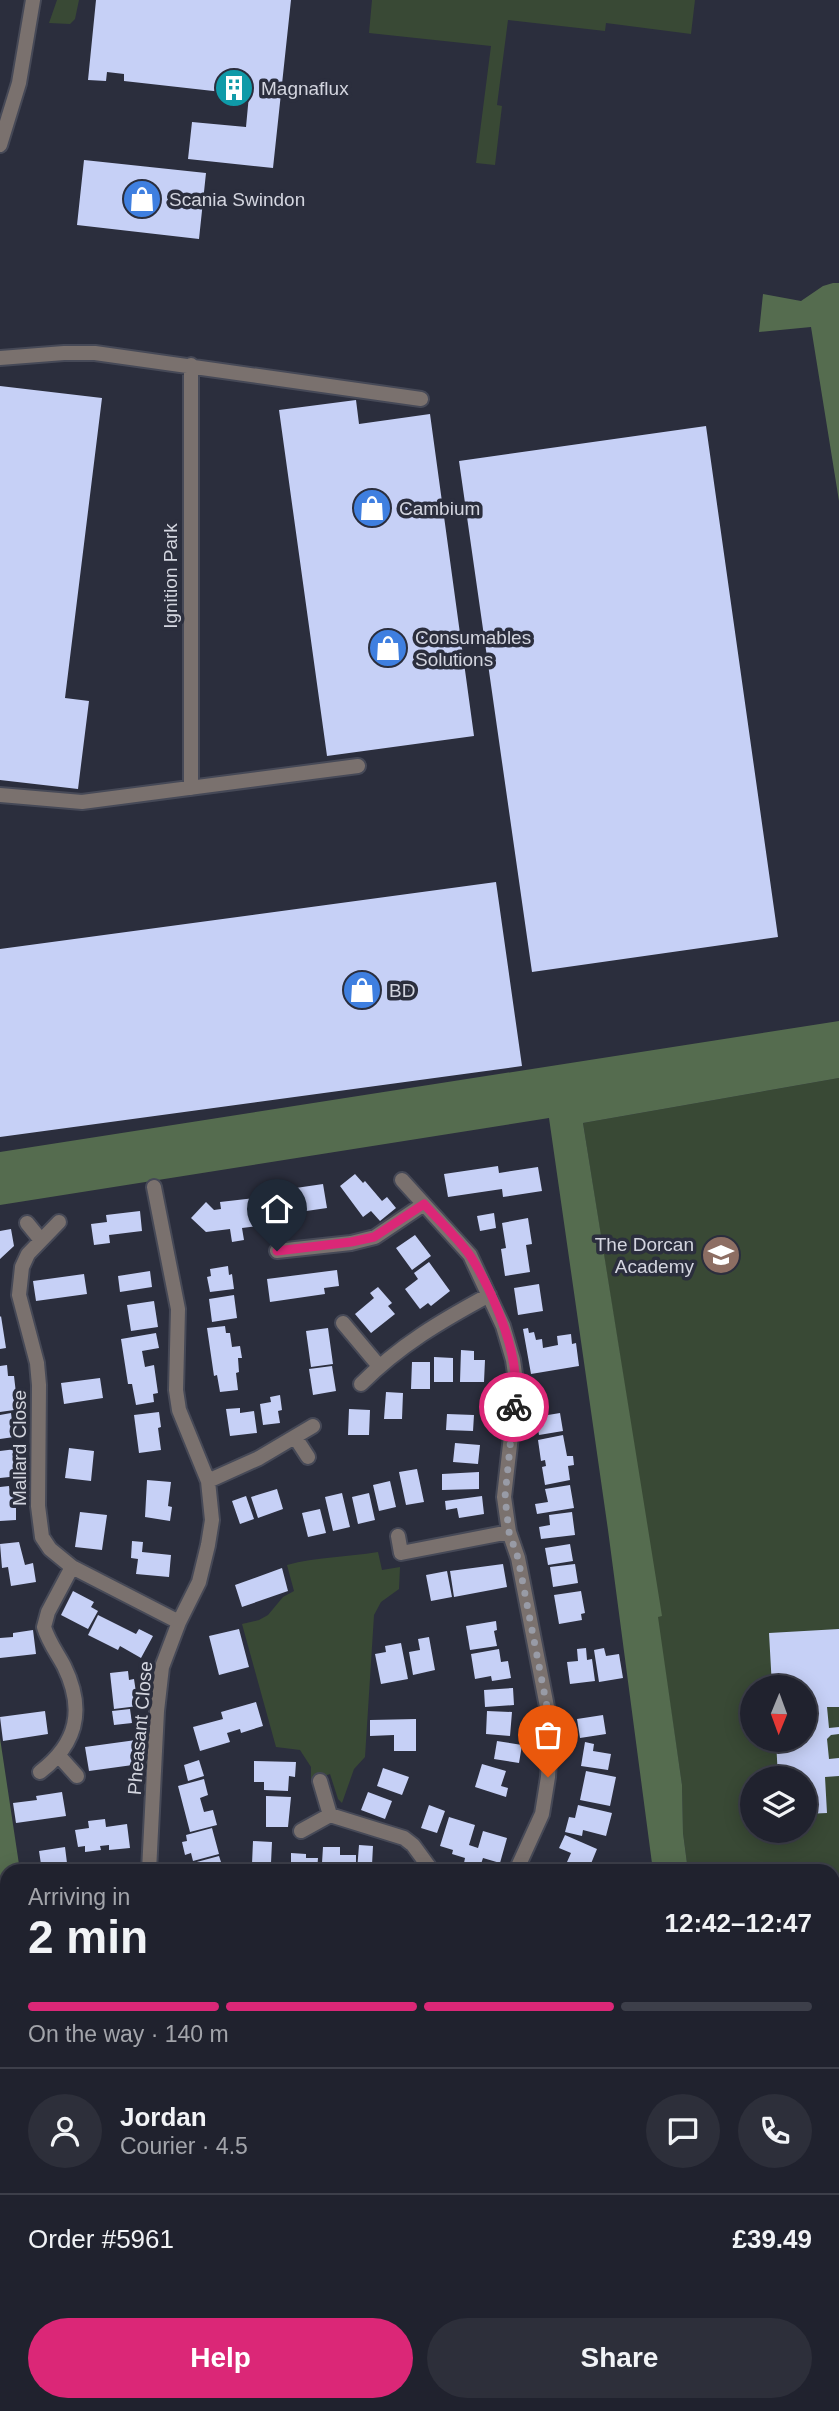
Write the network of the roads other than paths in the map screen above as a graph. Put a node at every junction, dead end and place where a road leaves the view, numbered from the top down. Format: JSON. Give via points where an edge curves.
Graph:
{"nodes":[{"id":1,"x":33,"y":0,"type":"edge"},
{"id":2,"x":0,"y":145,"type":"edge"},
{"id":3,"x":0,"y":358,"type":"edge"},
{"id":4,"x":191,"y":365,"type":"junction"},
{"id":5,"x":421,"y":399,"type":"dead end"},
{"id":6,"x":358,"y":766,"type":"dead end"},
{"id":7,"x":191,"y":788,"type":"junction"},
{"id":8,"x":0,"y":795,"type":"edge"},
{"id":9,"x":402,"y":1180,"type":"dead end"},
{"id":10,"x":153,"y":1187,"type":"dead end"},
{"id":11,"x":424,"y":1204,"type":"junction"},
{"id":12,"x":58,"y":1222,"type":"dead end"},
{"id":13,"x":27,"y":1223,"type":"dead end"},
{"id":14,"x":40,"y":1239,"type":"junction"},
{"id":15,"x":277,"y":1251,"type":"dead end"},
{"id":16,"x":489,"y":1295,"type":"junction"},
{"id":17,"x":343,"y":1323,"type":"dead end"},
{"id":18,"x":379,"y":1366,"type":"junction"},
{"id":19,"x":361,"y":1384,"type":"dead end"},
{"id":20,"x":313,"y":1426,"type":"dead end"},
{"id":21,"x":295,"y":1437,"type":"junction"},
{"id":22,"x":308,"y":1457,"type":"dead end"},
{"id":23,"x":208,"y":1481,"type":"junction"},
{"id":24,"x":509,"y":1532,"type":"junction"},
{"id":25,"x":398,"y":1536,"type":"dead end"},
{"id":26,"x":72,"y":1567,"type":"junction"},
{"id":27,"x":179,"y":1622,"type":"junction"},
{"id":28,"x":59,"y":1756,"type":"junction"},
{"id":29,"x":40,"y":1772,"type":"dead end"},
{"id":30,"x":77,"y":1776,"type":"dead end"},
{"id":31,"x":320,"y":1782,"type":"dead end"},
{"id":32,"x":330,"y":1815,"type":"junction"},
{"id":33,"x":301,"y":1831,"type":"dead end"},
{"id":34,"x":149,"y":1864,"type":"edge"},
{"id":35,"x":427,"y":1864,"type":"edge"},
{"id":36,"x":519,"y":1864,"type":"edge"}],
"edges":[{"from":1,"to":2,"type":"street","via":[[19,83]]},
{"from":3,"to":4,"type":"street","via":[[95,354]]},
{"from":4,"to":5,"type":"street"},
{"from":4,"to":7,"type":"street","name":"Ignition Park"},
{"from":6,"to":7,"type":"street"},
{"from":7,"to":8,"type":"street","via":[[82,802]]},
{"from":9,"to":11,"type":"street"},
{"from":10,"to":23,"type":"street","name":"Pheasant Close","via":[[178,1309],[179,1410]]},
{"from":11,"to":15,"type":"street","via":[[374,1237]]},
{"from":11,"to":16,"type":"street","via":[[470,1255]]},
{"from":12,"to":14,"type":"street","name":"Mallard Close"},
{"from":13,"to":14,"type":"street"},
{"from":14,"to":26,"type":"street","name":"Mallard Close","via":[[22,1267],[19,1295],[39,1385],[39,1524],[50,1549]]},
{"from":16,"to":18,"type":"street","via":[[419,1335]]},
{"from":16,"to":24,"type":"street","via":[[515,1374],[505,1497]]},
{"from":17,"to":18,"type":"street"},
{"from":18,"to":19,"type":"street"},
{"from":20,"to":21,"type":"street"},
{"from":21,"to":22,"type":"street"},
{"from":21,"to":23,"type":"street"},
{"from":23,"to":27,"type":"street","name":"Pheasant Close","via":[[212,1503],[208,1545],[199,1582]]},
{"from":24,"to":25,"type":"street","via":[[401,1553]]},
{"from":24,"to":36,"type":"street","via":[[529,1610],[550,1743],[542,1814]]},
{"from":26,"to":27,"type":"street","name":"Mallard Close"},
{"from":26,"to":28,"type":"street","via":[[44,1621],[74,1695],[71,1740]]},
{"from":27,"to":34,"type":"street","name":"Pheasant Close","via":[[162,1667]]},
{"from":28,"to":29,"type":"street"},
{"from":28,"to":30,"type":"street"},
{"from":31,"to":32,"type":"street"},
{"from":32,"to":33,"type":"street"},
{"from":32,"to":35,"type":"street","via":[[404,1838]]}]}
